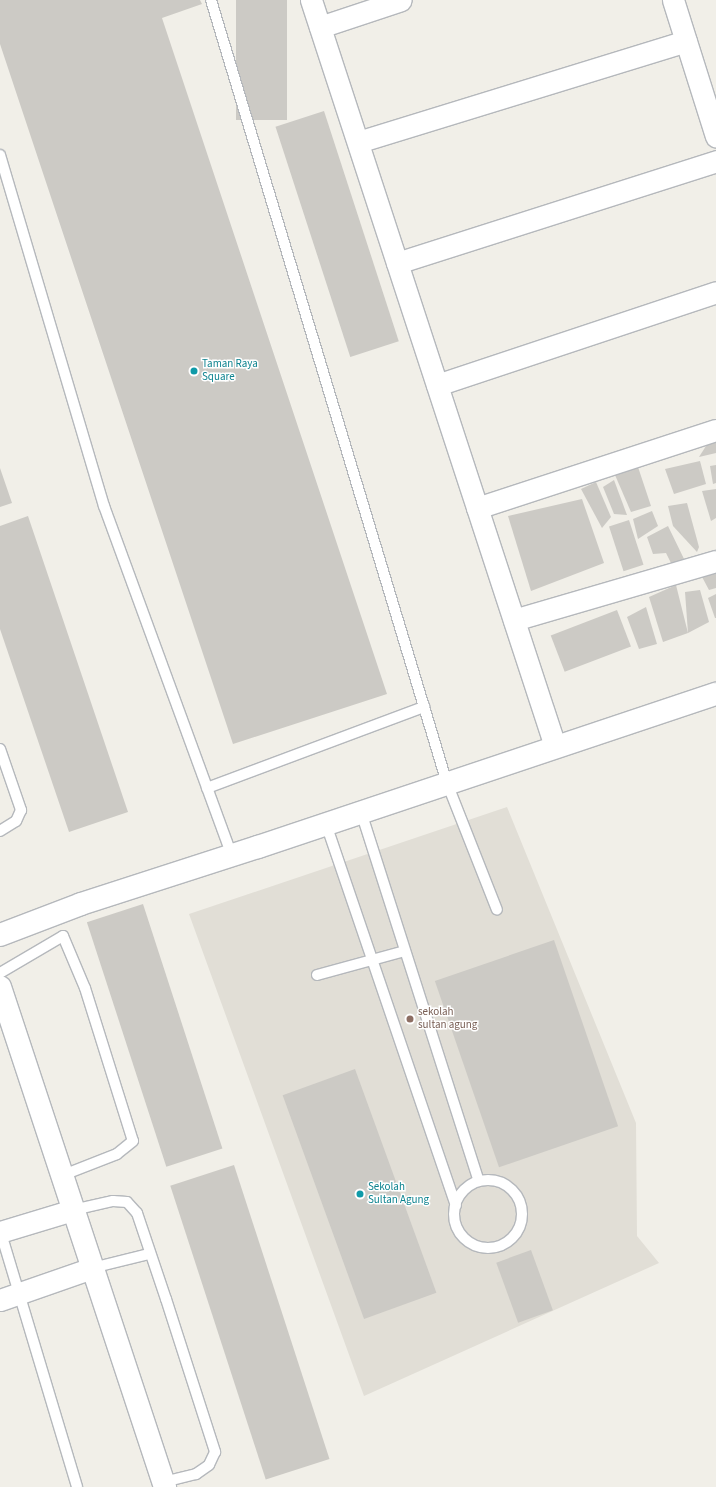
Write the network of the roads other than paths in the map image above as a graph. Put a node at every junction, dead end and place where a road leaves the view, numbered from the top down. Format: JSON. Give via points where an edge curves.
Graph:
{"nodes":[{"id":1,"x":211,"y":0,"type":"edge"},
{"id":2,"x":311,"y":0,"type":"edge"},
{"id":3,"x":401,"y":0,"type":"edge"},
{"id":4,"x":673,"y":0,"type":"edge"},
{"id":5,"x":320,"y":27,"type":"junction"},
{"id":6,"x":686,"y":41,"type":"junction"},
{"id":7,"x":716,"y":136,"type":"edge"},
{"id":8,"x":358,"y":142,"type":"junction"},
{"id":9,"x":0,"y":155,"type":"edge"},
{"id":10,"x":716,"y":161,"type":"edge"},
{"id":11,"x":398,"y":263,"type":"junction"},
{"id":12,"x":716,"y":292,"type":"edge"},
{"id":13,"x":437,"y":385,"type":"junction"},
{"id":14,"x":716,"y":430,"type":"edge"},
{"id":15,"x":477,"y":508,"type":"junction"},
{"id":16,"x":716,"y":561,"type":"edge"},
{"id":17,"x":514,"y":620,"type":"junction"},
{"id":18,"x":716,"y":694,"type":"edge"},
{"id":19,"x":424,"y":706,"type":"junction"},
{"id":20,"x":555,"y":746,"type":"junction"},
{"id":21,"x":0,"y":749,"type":"edge"},
{"id":22,"x":447,"y":783,"type":"junction"},
{"id":23,"x":207,"y":788,"type":"junction"},
{"id":24,"x":361,"y":812,"type":"junction"},
{"id":25,"x":326,"y":824,"type":"junction"},
{"id":26,"x":0,"y":831,"type":"edge"},
{"id":27,"x":232,"y":856,"type":"junction"},
{"id":28,"x":497,"y":910,"type":"dead end"},
{"id":29,"x":0,"y":935,"type":"edge"},
{"id":30,"x":405,"y":951,"type":"junction"},
{"id":31,"x":373,"y":962,"type":"junction"},
{"id":32,"x":0,"y":973,"type":"edge"},
{"id":33,"x":316,"y":975,"type":"dead end"},
{"id":34,"x":0,"y":987,"type":"edge"},
{"id":35,"x":63,"y":1175,"type":"junction"},
{"id":36,"x":479,"y":1181,"type":"junction"},
{"id":37,"x":456,"y":1205,"type":"junction"},
{"id":38,"x":73,"y":1210,"type":"junction"},
{"id":39,"x":0,"y":1231,"type":"edge"},
{"id":40,"x":149,"y":1254,"type":"junction"},
{"id":41,"x":92,"y":1268,"type":"junction"},
{"id":42,"x":20,"y":1293,"type":"junction"},
{"id":43,"x":0,"y":1300,"type":"edge"},
{"id":44,"x":164,"y":1485,"type":"edge"},
{"id":45,"x":77,"y":1487,"type":"edge"}],
"edges":[{"from":1,"to":19,"type":"lane"},
{"from":2,"to":5,"type":"street"},
{"from":3,"to":5,"type":"street"},
{"from":4,"to":6,"type":"street"},
{"from":5,"to":8,"type":"street"},
{"from":6,"to":7,"type":"street"},
{"from":6,"to":8,"type":"street"},
{"from":8,"to":11,"type":"street"},
{"from":9,"to":23,"type":"lane","via":[[104,506]]},
{"from":10,"to":11,"type":"street"},
{"from":11,"to":13,"type":"street"},
{"from":12,"to":13,"type":"street"},
{"from":13,"to":15,"type":"street"},
{"from":14,"to":15,"type":"street"},
{"from":15,"to":17,"type":"street"},
{"from":16,"to":17,"type":"street"},
{"from":17,"to":20,"type":"street"},
{"from":18,"to":20,"type":"street"},
{"from":19,"to":22,"type":"lane"},
{"from":19,"to":23,"type":"lane"},
{"from":20,"to":22,"type":"street"},
{"from":21,"to":26,"type":"lane","via":[[21,810],[16,821]]},
{"from":22,"to":24,"type":"street"},
{"from":22,"to":28,"type":"lane"},
{"from":23,"to":27,"type":"lane"},
{"from":24,"to":25,"type":"street"},
{"from":24,"to":30,"type":"lane"},
{"from":25,"to":27,"type":"street"},
{"from":25,"to":31,"type":"lane"},
{"from":27,"to":29,"type":"street","via":[[81,904]]},
{"from":30,"to":31,"type":"lane"},
{"from":30,"to":36,"type":"lane"},
{"from":31,"to":33,"type":"lane"},
{"from":31,"to":37,"type":"lane"},
{"from":32,"to":35,"type":"lane","via":[[63,936],[85,988],[133,1141],[117,1154]]},
{"from":34,"to":35,"type":"street"},
{"from":35,"to":38,"type":"street"},
{"from":36,"to":37,"type":"lane","via":[[461,1194]]},
{"from":36,"to":37,"type":"lane","via":[[501,1183],[511,1188],[518,1197],[522,1218],[514,1238],[494,1248],[472,1244],[457,1227]]},
{"from":38,"to":39,"type":"street"},
{"from":38,"to":40,"type":"lane","via":[[113,1201],[127,1202],[137,1213]]},
{"from":38,"to":41,"type":"street"},
{"from":39,"to":42,"type":"lane"},
{"from":40,"to":41,"type":"lane"},
{"from":40,"to":44,"type":"lane","via":[[215,1452],[209,1465],[196,1474]]},
{"from":41,"to":42,"type":"street"},
{"from":41,"to":44,"type":"street"},
{"from":42,"to":43,"type":"street"},
{"from":42,"to":45,"type":"lane"}]}
